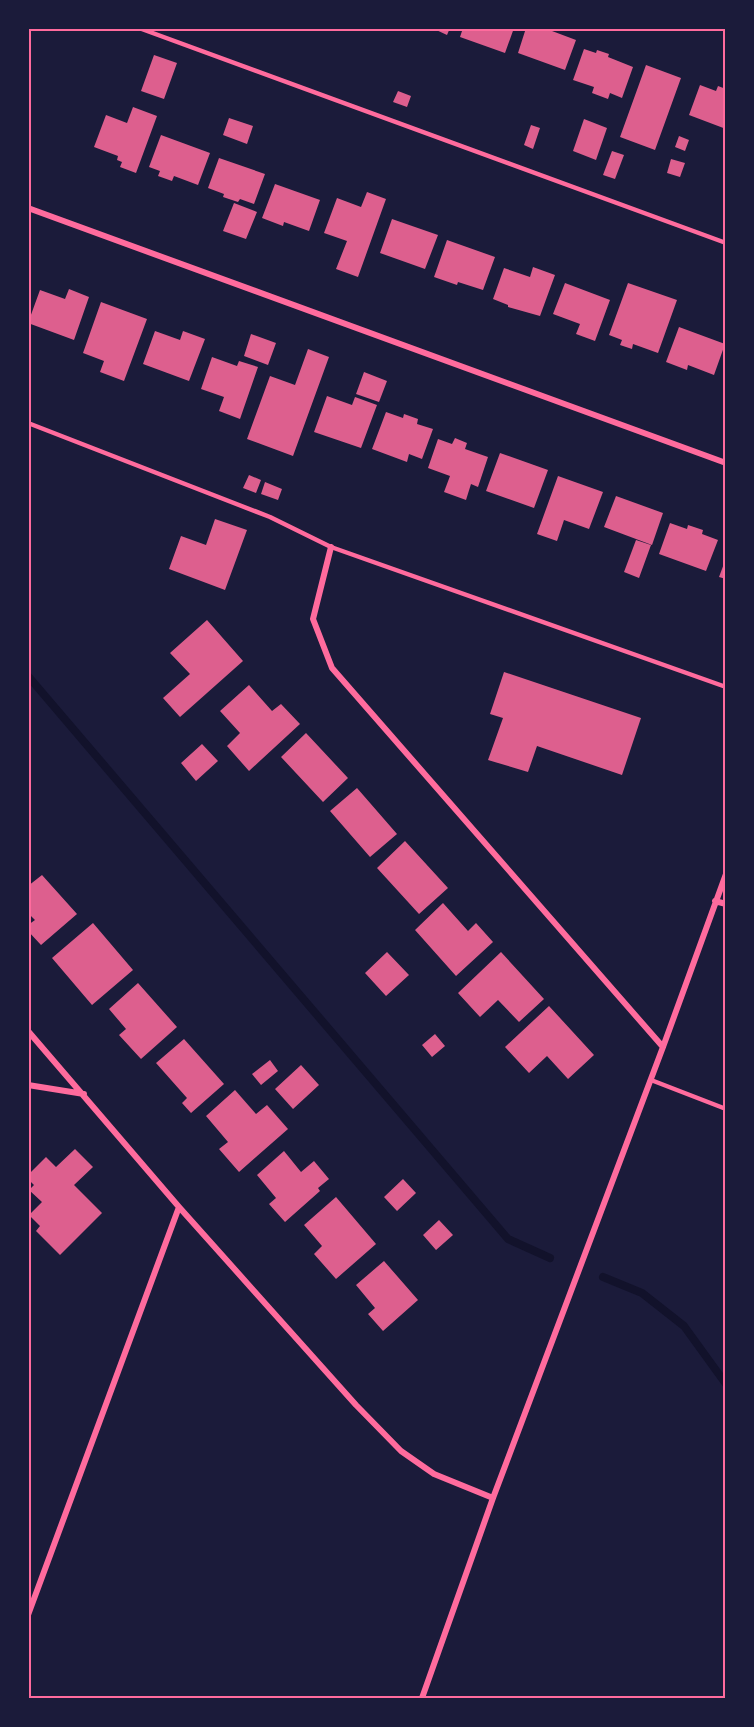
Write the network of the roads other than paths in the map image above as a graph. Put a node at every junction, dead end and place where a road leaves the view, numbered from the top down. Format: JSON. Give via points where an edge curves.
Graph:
{"nodes":[{"id":1,"x":139,"y":28,"type":"edge"},
{"id":2,"x":28,"y":208,"type":"edge"},
{"id":3,"x":726,"y":243,"type":"edge"},
{"id":4,"x":28,"y":423,"type":"edge"},
{"id":5,"x":726,"y":463,"type":"edge"},
{"id":6,"x":331,"y":547,"type":"junction"},
{"id":7,"x":726,"y":687,"type":"edge"},
{"id":8,"x":726,"y":874,"type":"edge"},
{"id":9,"x":715,"y":901,"type":"junction"},
{"id":10,"x":726,"y":904,"type":"edge"},
{"id":11,"x":28,"y":1031,"type":"edge"},
{"id":12,"x":663,"y":1047,"type":"junction"},
{"id":13,"x":651,"y":1080,"type":"junction"},
{"id":14,"x":28,"y":1085,"type":"edge"},
{"id":15,"x":84,"y":1094,"type":"junction"},
{"id":16,"x":726,"y":1109,"type":"edge"},
{"id":17,"x":179,"y":1207,"type":"junction"},
{"id":18,"x":494,"y":1498,"type":"junction"},
{"id":19,"x":28,"y":1615,"type":"edge"},
{"id":20,"x":422,"y":1698,"type":"edge"}],
"edges":[{"from":1,"to":3,"type":"lane"},
{"from":2,"to":5,"type":"street"},
{"from":4,"to":6,"type":"lane","via":[[270,517]]},
{"from":6,"to":7,"type":"lane"},
{"from":6,"to":12,"type":"street","via":[[314,619],[332,668]]},
{"from":8,"to":9,"type":"street"},
{"from":9,"to":10,"type":"street"},
{"from":9,"to":12,"type":"street"},
{"from":11,"to":15,"type":"street"},
{"from":12,"to":13,"type":"street"},
{"from":13,"to":16,"type":"lane"},
{"from":13,"to":18,"type":"street"},
{"from":14,"to":15,"type":"street"},
{"from":15,"to":17,"type":"street"},
{"from":17,"to":18,"type":"street","via":[[401,1451],[435,1474]]},
{"from":17,"to":19,"type":"street"},
{"from":18,"to":20,"type":"street"}]}
